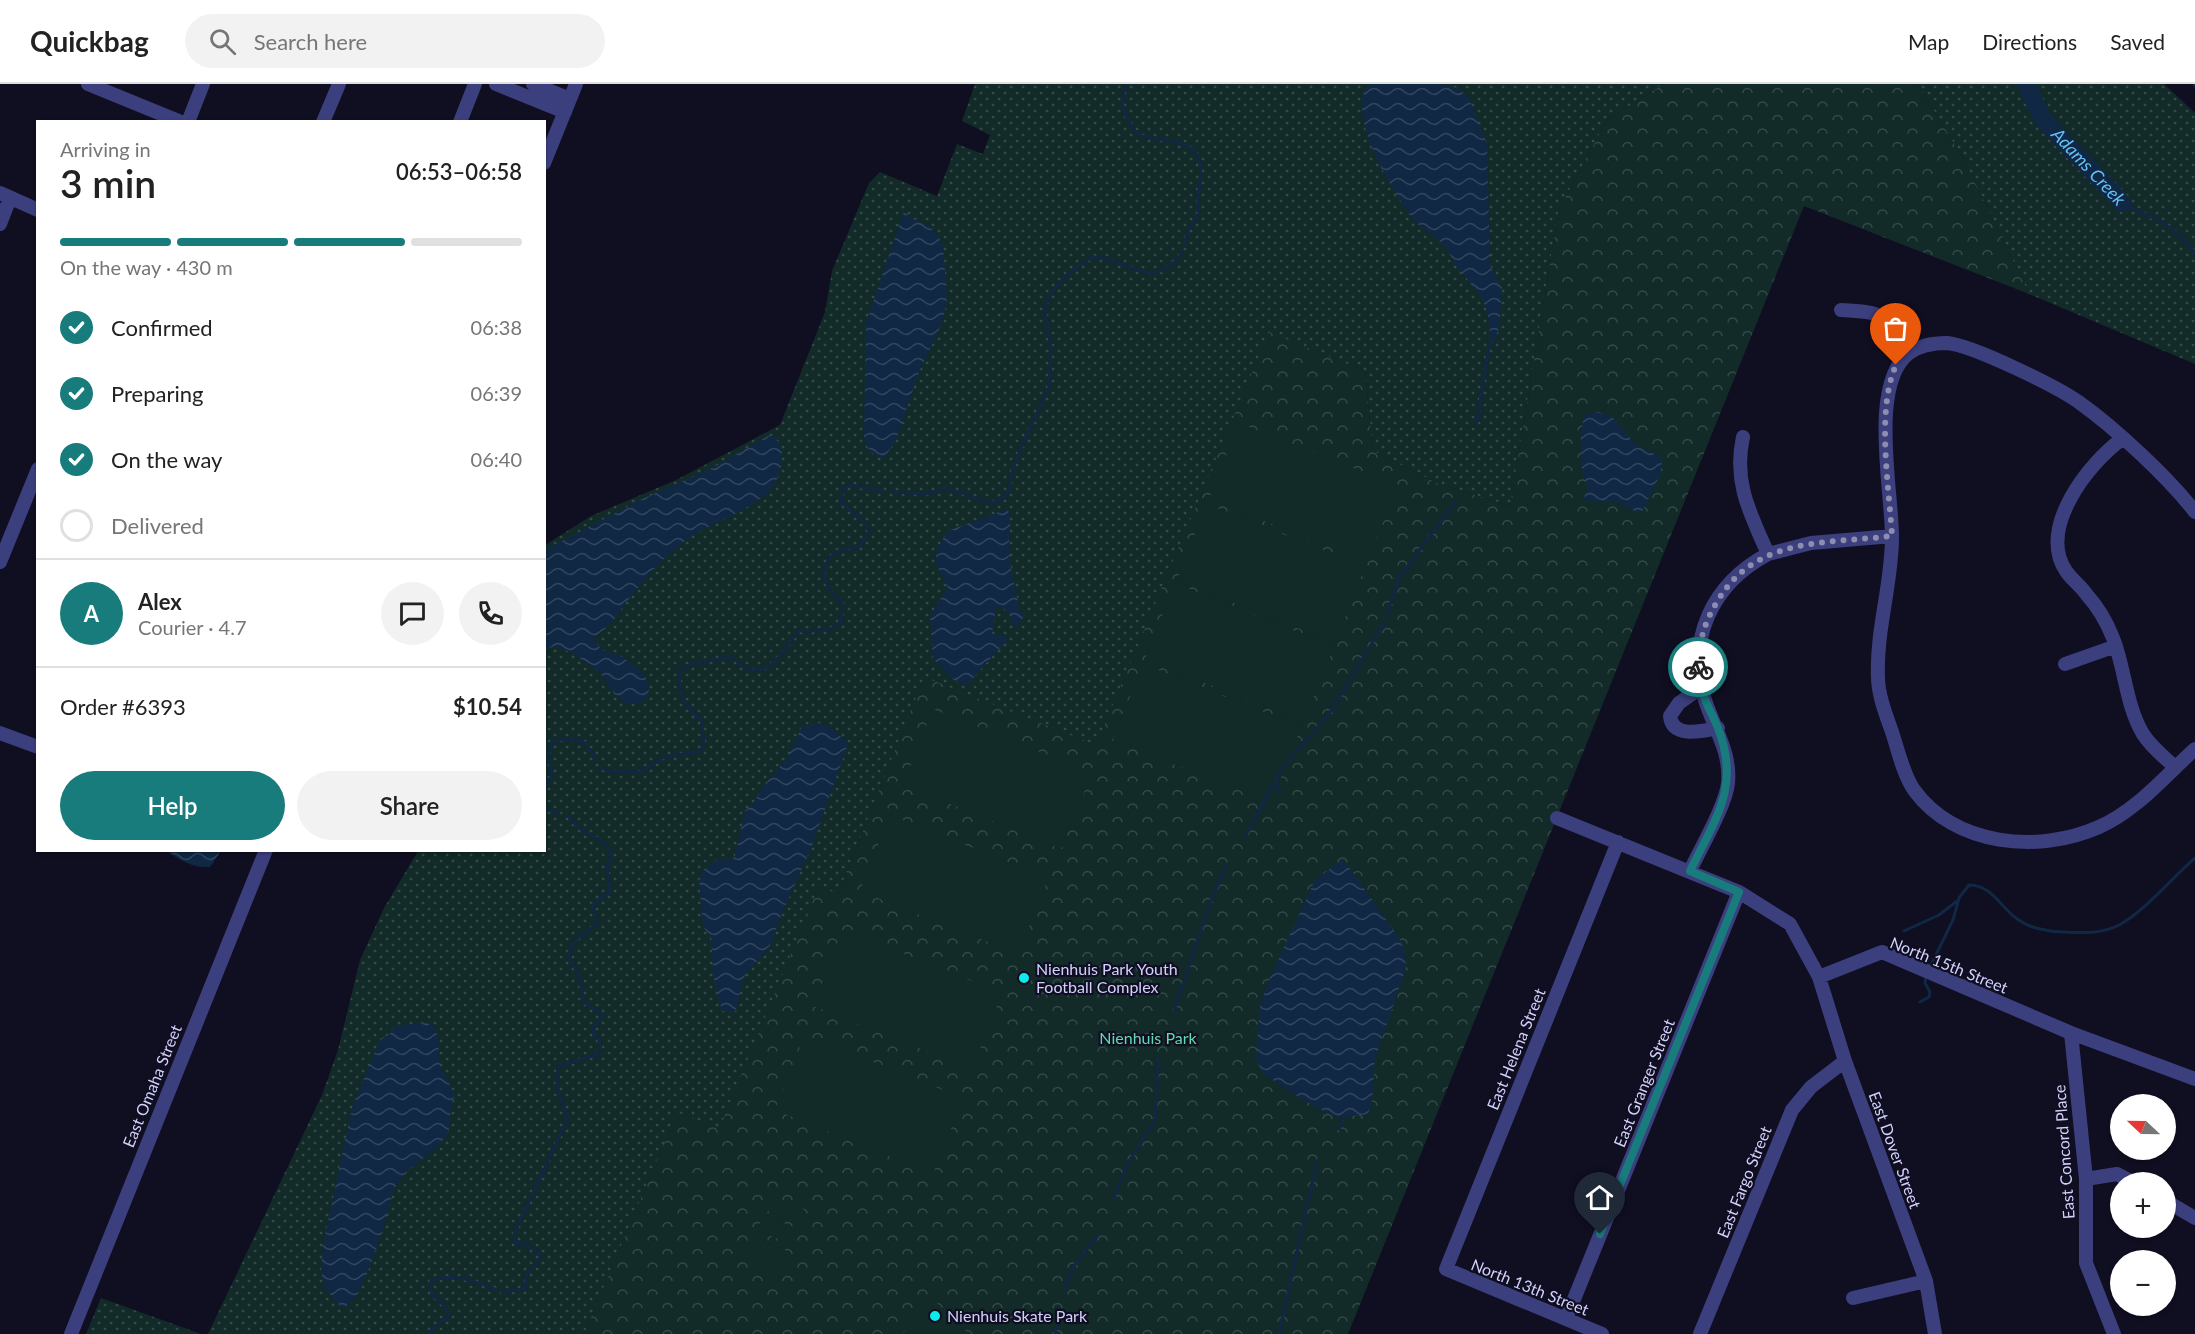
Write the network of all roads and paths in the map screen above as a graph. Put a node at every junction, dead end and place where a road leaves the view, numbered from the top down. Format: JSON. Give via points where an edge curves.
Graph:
{"nodes":[{"id":1,"x":88,"y":84,"type":"edge"},
{"id":2,"x":203,"y":84,"type":"edge"},
{"id":3,"x":339,"y":84,"type":"edge"},
{"id":4,"x":475,"y":84,"type":"edge"},
{"id":5,"x":496,"y":84,"type":"edge"},
{"id":6,"x":533,"y":84,"type":"edge"},
{"id":7,"x":576,"y":84,"type":"edge"},
{"id":8,"x":568,"y":105,"type":"junction"},
{"id":9,"x":176,"y":120,"type":"edge"},
{"id":10,"x":189,"y":120,"type":"edge"},
{"id":11,"x":325,"y":120,"type":"edge"},
{"id":12,"x":461,"y":120,"type":"edge"},
{"id":13,"x":546,"y":158,"type":"edge"},
{"id":14,"x":5,"y":196,"type":"edge"},
{"id":15,"x":36,"y":209,"type":"edge"},
{"id":16,"x":0,"y":224,"type":"edge"},
{"id":17,"x":1841,"y":309,"type":"dead end"},
{"id":18,"x":1911,"y":351,"type":"junction"},
{"id":19,"x":1743,"y":437,"type":"dead end"},
{"id":20,"x":2122,"y":439,"type":"junction"},
{"id":21,"x":36,"y":474,"type":"edge"},
{"id":22,"x":2195,"y":512,"type":"edge"},
{"id":23,"x":1892,"y":536,"type":"junction"},
{"id":24,"x":1768,"y":554,"type":"junction"},
{"id":25,"x":0,"y":562,"type":"edge"},
{"id":26,"x":2116,"y":646,"type":"junction"},
{"id":27,"x":2065,"y":664,"type":"dead end"},
{"id":28,"x":1702,"y":687,"type":"junction"},
{"id":29,"x":1718,"y":728,"type":"junction"},
{"id":30,"x":0,"y":733,"type":"edge"},
{"id":31,"x":36,"y":746,"type":"edge"},
{"id":32,"x":2195,"y":749,"type":"edge"},
{"id":33,"x":2175,"y":767,"type":"junction"},
{"id":34,"x":1557,"y":818,"type":"dead end"},
{"id":35,"x":1618,"y":842,"type":"junction"},
{"id":36,"x":265,"y":852,"type":"edge"},
{"id":37,"x":1690,"y":871,"type":"junction"},
{"id":38,"x":1739,"y":892,"type":"junction"},
{"id":39,"x":1819,"y":977,"type":"junction"},
{"id":40,"x":2071,"y":1033,"type":"junction"},
{"id":41,"x":1845,"y":1061,"type":"junction"},
{"id":42,"x":2195,"y":1079,"type":"edge"},
{"id":43,"x":2110,"y":1175,"type":"edge"},
{"id":44,"x":2086,"y":1179,"type":"junction"},
{"id":45,"x":2176,"y":1207,"type":"edge"},
{"id":46,"x":2195,"y":1218,"type":"edge"},
{"id":47,"x":1446,"y":1269,"type":"joint"},
{"id":48,"x":1926,"y":1281,"type":"junction"},
{"id":49,"x":1853,"y":1298,"type":"dead end"},
{"id":50,"x":1566,"y":1319,"type":"junction"},
{"id":51,"x":71,"y":1334,"type":"edge"},
{"id":52,"x":1602,"y":1334,"type":"edge"},
{"id":53,"x":1700,"y":1334,"type":"edge"},
{"id":54,"x":1935,"y":1334,"type":"edge"},
{"id":55,"x":2114,"y":1334,"type":"edge"}],
"edges":[{"from":1,"to":9,"type":"street"},
{"from":2,"to":10,"type":"street"},
{"from":3,"to":11,"type":"street"},
{"from":4,"to":12,"type":"street"},
{"from":5,"to":8,"type":"street"},
{"from":6,"to":8,"type":"street"},
{"from":7,"to":8,"type":"street"},
{"from":8,"to":13,"type":"street"},
{"from":14,"to":15,"type":"street"},
{"from":14,"to":16,"type":"street"},
{"from":17,"to":18,"type":"street","via":[[1883,315]]},
{"from":18,"to":20,"type":"street","via":[[1949,343],[1966,348],[2054,386]]},
{"from":18,"to":23,"type":"street","via":[[1896,365],[1885,404]]},
{"from":19,"to":24,"type":"street","via":[[1738,459],[1742,486]]},
{"from":20,"to":22,"type":"street"},
{"from":20,"to":26,"type":"street","via":[[2108,449],[2075,490],[2058,531],[2058,554],[2065,570],[2088,595]]},
{"from":21,"to":25,"type":"street"},
{"from":23,"to":24,"type":"street","via":[[1811,543]]},
{"from":23,"to":33,"type":"street","via":[[1877,679],[1912,788],[1932,809],[1956,827],[1981,836],[2026,843],[2066,839],[2101,827],[2137,804]]},
{"from":24,"to":28,"type":"street","via":[[1748,565],[1726,585],[1711,612],[1699,640]]},
{"from":26,"to":27,"type":"street"},
{"from":26,"to":33,"type":"street","via":[[2135,718],[2155,749]]},
{"from":28,"to":29,"type":"street"},
{"from":28,"to":29,"type":"street","via":[[1679,704],[1670,716],[1671,722],[1684,731]]},
{"from":29,"to":37,"type":"street","via":[[1727,757],[1728,784]]},
{"from":30,"to":31,"type":"street"},
{"from":32,"to":33,"type":"street"},
{"from":34,"to":35,"type":"street"},
{"from":35,"to":37,"type":"street"},
{"from":35,"to":47,"type":"street","name":"East Helena Street"},
{"from":36,"to":51,"type":"street","name":"East Omaha Street"},
{"from":37,"to":38,"type":"street"},
{"from":38,"to":39,"type":"street","via":[[1790,924]]},
{"from":38,"to":50,"type":"street","name":"East Granger Street"},
{"from":39,"to":40,"type":"street","name":"North 15th Street","via":[[1882,952]]},
{"from":39,"to":41,"type":"street","name":"East Dover Street"},
{"from":40,"to":42,"type":"street","name":"North 15th Street"},
{"from":40,"to":44,"type":"street","name":"East Concord Place"},
{"from":41,"to":48,"type":"street","name":"East Dover Street"},
{"from":41,"to":53,"type":"street","name":"East Fargo Street","via":[[1811,1087],[1792,1110]]},
{"from":43,"to":44,"type":"street"},
{"from":44,"to":55,"type":"street","name":"East Concord Place","via":[[2086,1263]]},
{"from":45,"to":46,"type":"street"},
{"from":47,"to":50,"type":"street","name":"North 13th Street"},
{"from":48,"to":49,"type":"street"},
{"from":48,"to":54,"type":"street","name":"East Dover Street"},
{"from":50,"to":52,"type":"street","name":"North 13th Street"}]}
